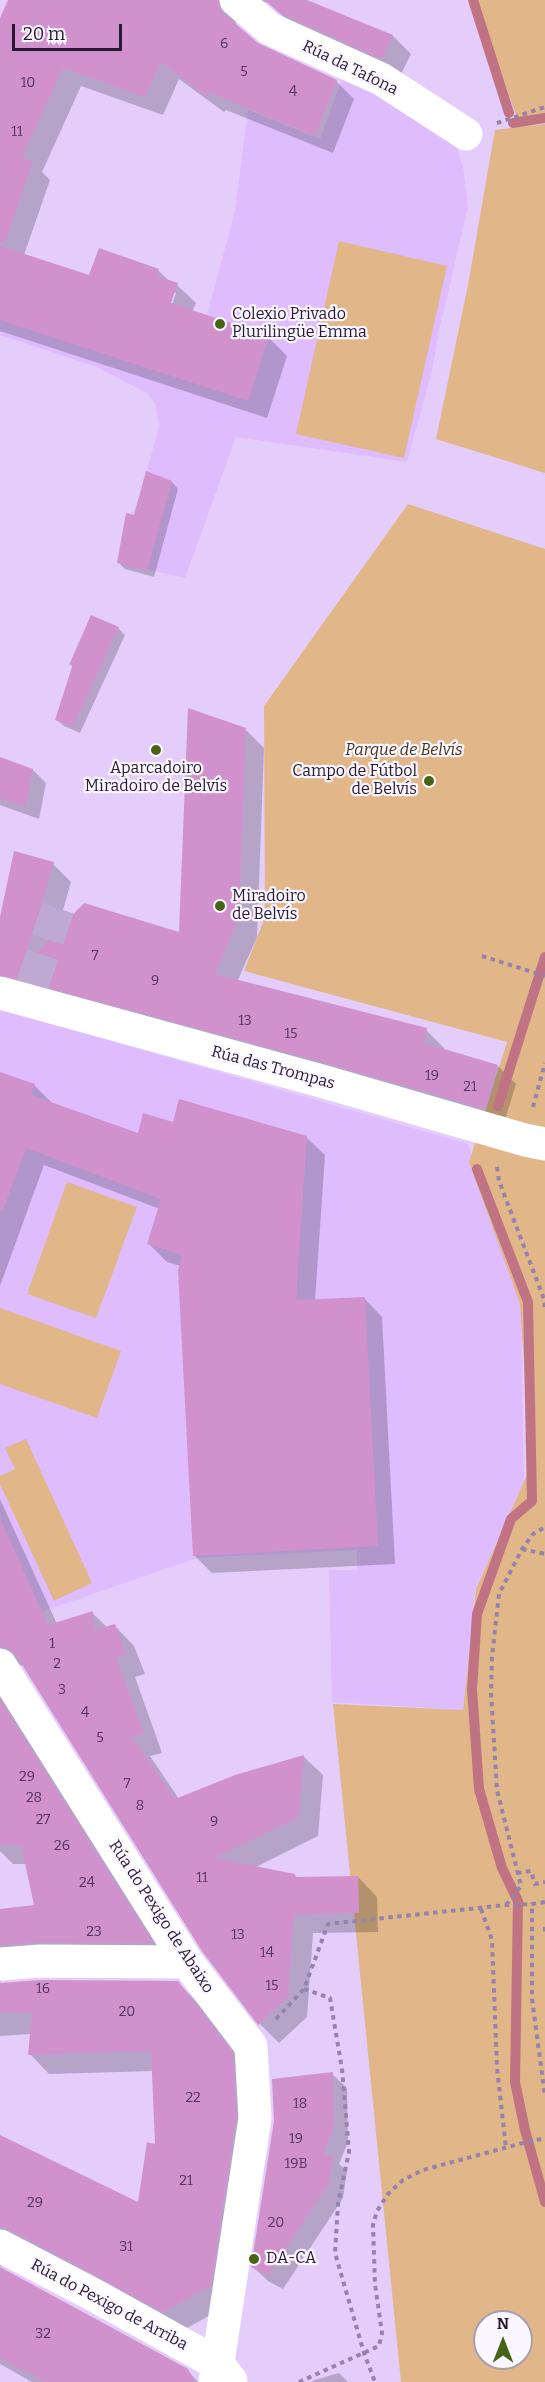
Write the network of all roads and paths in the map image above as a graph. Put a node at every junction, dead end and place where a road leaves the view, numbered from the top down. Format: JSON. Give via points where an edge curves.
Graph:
{"nodes":[{"id":1,"x":236,"y":0,"type":"edge"},
{"id":2,"x":545,"y":107,"type":"edge"},
{"id":3,"x":502,"y":121,"type":"dead end"},
{"id":4,"x":466,"y":134,"type":"dead end"},
{"id":5,"x":482,"y":956,"type":"dead end"},
{"id":6,"x":545,"y":976,"type":"edge"},
{"id":7,"x":19,"y":993,"type":"edge"},
{"id":8,"x":545,"y":1063,"type":"edge"},
{"id":9,"x":535,"y":1142,"type":"edge"},
{"id":10,"x":496,"y":1159,"type":"dead end"},
{"id":11,"x":545,"y":1308,"type":"edge"},
{"id":12,"x":545,"y":1527,"type":"edge"},
{"id":13,"x":522,"y":1549,"type":"junction"},
{"id":14,"x":545,"y":1554,"type":"edge"},
{"id":15,"x":0,"y":1665,"type":"edge"},
{"id":16,"x":517,"y":1873,"type":"junction"},
{"id":17,"x":545,"y":1882,"type":"edge"},
{"id":18,"x":545,"y":1902,"type":"edge"},
{"id":19,"x":531,"y":1904,"type":"junction"},
{"id":20,"x":506,"y":1905,"type":"junction"},
{"id":21,"x":481,"y":1909,"type":"junction"},
{"id":22,"x":545,"y":1927,"type":"edge"},
{"id":23,"x":545,"y":1932,"type":"edge"},
{"id":24,"x":187,"y":1962,"type":"junction"},
{"id":25,"x":0,"y":1964,"type":"edge"},
{"id":26,"x":304,"y":1989,"type":"junction"},
{"id":27,"x":251,"y":2046,"type":"junction"},
{"id":28,"x":545,"y":2096,"type":"edge"},
{"id":29,"x":545,"y":2139,"type":"edge"},
{"id":30,"x":506,"y":2148,"type":"junction"},
{"id":31,"x":0,"y":2246,"type":"edge"},
{"id":32,"x":364,"y":2353,"type":"junction"},
{"id":33,"x":222,"y":2376,"type":"edge"},
{"id":34,"x":299,"y":2382,"type":"edge"},
{"id":35,"x":375,"y":2382,"type":"edge"}],
"edges":[{"from":1,"to":4,"type":"street","name":"Rúa da Tafona","via":[[270,29],[381,79]]},
{"from":2,"to":3,"type":"path"},
{"from":5,"to":6,"type":"path"},
{"from":7,"to":9,"type":"street","name":"Rúa das Trompas"},
{"from":8,"to":9,"type":"path"},
{"from":10,"to":11,"type":"path","via":[[499,1181]]},
{"from":12,"to":13,"type":"path","via":[[533,1534]]},
{"from":13,"to":14,"type":"path"},
{"from":13,"to":16,"type":"path","via":[[499,1594],[491,1693],[497,1790]]},
{"from":15,"to":24,"type":"street","name":"Rúa do Pexigo de Abaixo"},
{"from":16,"to":17,"type":"path","via":[[531,1871],[535,1884]]},
{"from":16,"to":20,"type":"path","via":[[521,1886]]},
{"from":18,"to":19,"type":"path"},
{"from":19,"to":20,"type":"path"},
{"from":19,"to":28,"type":"path","via":[[531,1999]]},
{"from":20,"to":21,"type":"path"},
{"from":21,"to":26,"type":"path","via":[[328,1924]]},
{"from":21,"to":30,"type":"path","via":[[492,1940],[497,2068]]},
{"from":22,"to":23,"type":"path"},
{"from":24,"to":25,"type":"street"},
{"from":24,"to":27,"type":"street","name":"Rúa do Pexigo de Abaixo"},
{"from":26,"to":27,"type":"path"},
{"from":26,"to":32,"type":"path","via":[[330,1998],[342,2069],[349,2152],[338,2204],[335,2253]]},
{"from":27,"to":33,"type":"street","via":[[255,2118]]},
{"from":29,"to":30,"type":"path"},
{"from":30,"to":32,"type":"path","via":[[423,2170],[403,2180],[388,2194],[373,2225],[382,2333],[379,2346]]},
{"from":31,"to":33,"type":"street","name":"Rúa do Pexigo de Arriba","via":[[94,2295]]},
{"from":32,"to":34,"type":"path"},
{"from":32,"to":35,"type":"path"}]}
